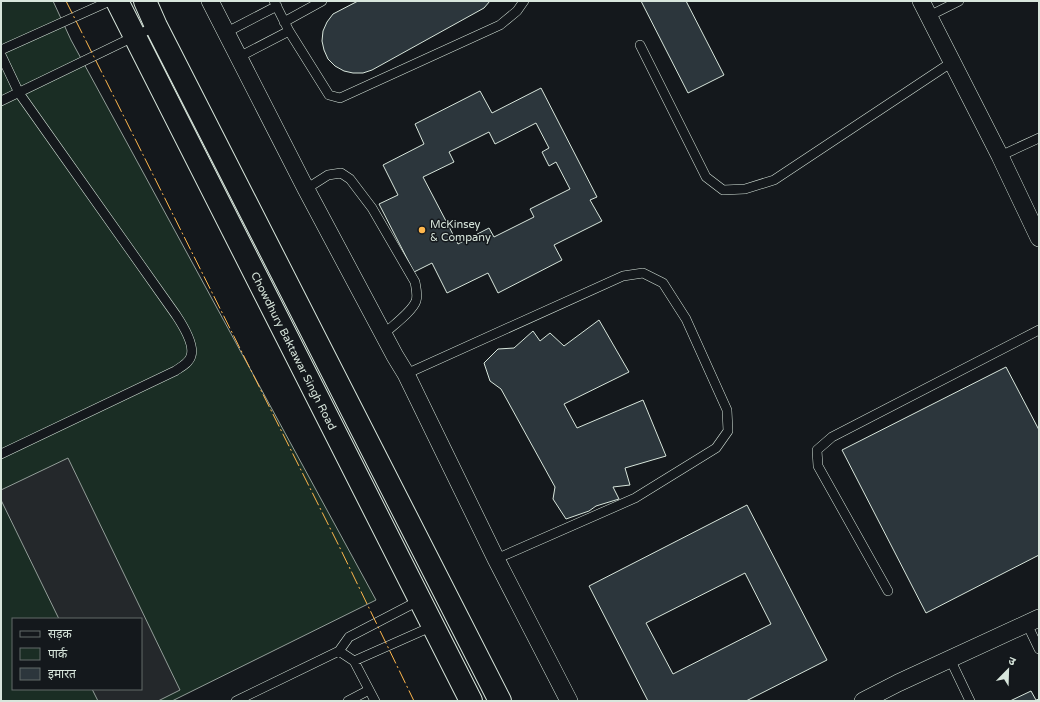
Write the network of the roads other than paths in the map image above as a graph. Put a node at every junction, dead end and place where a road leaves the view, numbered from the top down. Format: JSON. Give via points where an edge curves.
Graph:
{"nodes":[{"id":1,"x":110,"y":1,"type":"edge"},
{"id":2,"x":117,"y":1,"type":"edge"},
{"id":3,"x":145,"y":1,"type":"edge"},
{"id":4,"x":210,"y":1,"type":"edge"},
{"id":5,"x":322,"y":1,"type":"edge"},
{"id":6,"x":524,"y":1,"type":"edge"},
{"id":7,"x":921,"y":1,"type":"edge"},
{"id":8,"x":959,"y":1,"type":"edge"},
{"id":9,"x":276,"y":4,"type":"edge"},
{"id":10,"x":929,"y":16,"type":"junction"},
{"id":11,"x":284,"y":22,"type":"junction"},
{"id":12,"x":156,"y":26,"type":"junction"},
{"id":13,"x":289,"y":31,"type":"junction"},
{"id":14,"x":227,"y":32,"type":"junction"},
{"id":15,"x":135,"y":36,"type":"junction"},
{"id":16,"x":640,"y":45,"type":"dead end"},
{"id":17,"x":1,"y":50,"type":"edge"},
{"id":18,"x":1,"y":55,"type":"edge"},
{"id":19,"x":239,"y":57,"type":"junction"},
{"id":20,"x":952,"y":62,"type":"junction"},
{"id":21,"x":19,"y":93,"type":"junction"},
{"id":22,"x":1,"y":101,"type":"edge"},
{"id":23,"x":1039,"y":138,"type":"edge"},
{"id":24,"x":1000,"y":156,"type":"junction"},
{"id":25,"x":306,"y":188,"type":"junction"},
{"id":26,"x":1039,"y":238,"type":"edge"},
{"id":27,"x":1039,"y":330,"type":"edge"},
{"id":28,"x":384,"y":334,"type":"junction"},
{"id":29,"x":406,"y":374,"type":"junction"},
{"id":30,"x":1,"y":454,"type":"edge"},
{"id":31,"x":496,"y":559,"type":"junction"},
{"id":32,"x":888,"y":591,"type":"dead end"},
{"id":33,"x":420,"y":600,"type":"junction"},
{"id":34,"x":1033,"y":621,"type":"edge"},
{"id":35,"x":433,"y":626,"type":"junction"},
{"id":36,"x":1039,"y":649,"type":"edge"},
{"id":37,"x":340,"y":651,"type":"junction"},
{"id":38,"x":950,"y":659,"type":"junction"},
{"id":39,"x":354,"y":661,"type":"junction"},
{"id":40,"x":369,"y":690,"type":"junction"},
{"id":41,"x":236,"y":701,"type":"edge"},
{"id":42,"x":348,"y":701,"type":"edge"},
{"id":43,"x":375,"y":701,"type":"edge"},
{"id":44,"x":471,"y":701,"type":"edge"},
{"id":45,"x":500,"y":701,"type":"edge"},
{"id":46,"x":569,"y":701,"type":"edge"},
{"id":47,"x":863,"y":701,"type":"edge"},
{"id":48,"x":970,"y":701,"type":"edge"}],
"edges":[{"from":1,"to":17,"type":"lane"},
{"from":2,"to":15,"type":"main road","name":"Chowdhury Baktawar Singh Road"},
{"from":3,"to":12,"type":"main road"},
{"from":4,"to":14,"type":"street"},
{"from":5,"to":11,"type":"lane"},
{"from":6,"to":13,"type":"lane","via":[[517,11],[500,24],[340,98],[329,95]]},
{"from":7,"to":10,"type":"street"},
{"from":8,"to":10,"type":"lane"},
{"from":9,"to":11,"type":"lane"},
{"from":9,"to":14,"type":"lane"},
{"from":10,"to":20,"type":"street"},
{"from":11,"to":13,"type":"lane"},
{"from":12,"to":15,"type":"lane"},
{"from":12,"to":45,"type":"main road"},
{"from":13,"to":19,"type":"lane"},
{"from":14,"to":19,"type":"street"},
{"from":15,"to":21,"type":"lane"},
{"from":15,"to":33,"type":"main road","name":"Chowdhury Baktawar Singh Road"},
{"from":16,"to":20,"type":"lane","via":[[706,177],[723,190],[745,189],[774,180]]},
{"from":18,"to":21,"type":"lane"},
{"from":19,"to":25,"type":"street"},
{"from":20,"to":24,"type":"street"},
{"from":21,"to":22,"type":"lane"},
{"from":21,"to":30,"type":"lane","via":[[176,315],[186,330],[192,347],[191,356],[186,364],[175,371]]},
{"from":23,"to":24,"type":"lane"},
{"from":24,"to":26,"type":"street"},
{"from":25,"to":28,"type":"street"},
{"from":25,"to":28,"type":"lane","via":[[328,175],[341,173],[350,179],[372,208],[415,282],[416,302]]},
{"from":27,"to":32,"type":"lane","via":[[832,437],[818,450],[818,466]]},
{"from":28,"to":29,"type":"street"},
{"from":29,"to":31,"type":"street"},
{"from":29,"to":31,"type":"lane","via":[[623,276],[643,272],[662,283],[686,319],[728,410],[728,431],[716,448],[635,498]]},
{"from":31,"to":46,"type":"street"},
{"from":33,"to":35,"type":"main road","name":"Chowdhury Baktawar Singh Road"},
{"from":33,"to":37,"type":"lane","via":[[349,637]]},
{"from":34,"to":36,"type":"lane"},
{"from":34,"to":38,"type":"street"},
{"from":35,"to":39,"type":"lane"},
{"from":35,"to":44,"type":"main road","name":"Chowdhury Baktawar Singh Road"},
{"from":37,"to":39,"type":"lane"},
{"from":37,"to":41,"type":"lane"},
{"from":38,"to":47,"type":"street"},
{"from":38,"to":48,"type":"lane"},
{"from":39,"to":40,"type":"lane"},
{"from":40,"to":42,"type":"lane"},
{"from":40,"to":43,"type":"lane"}]}
